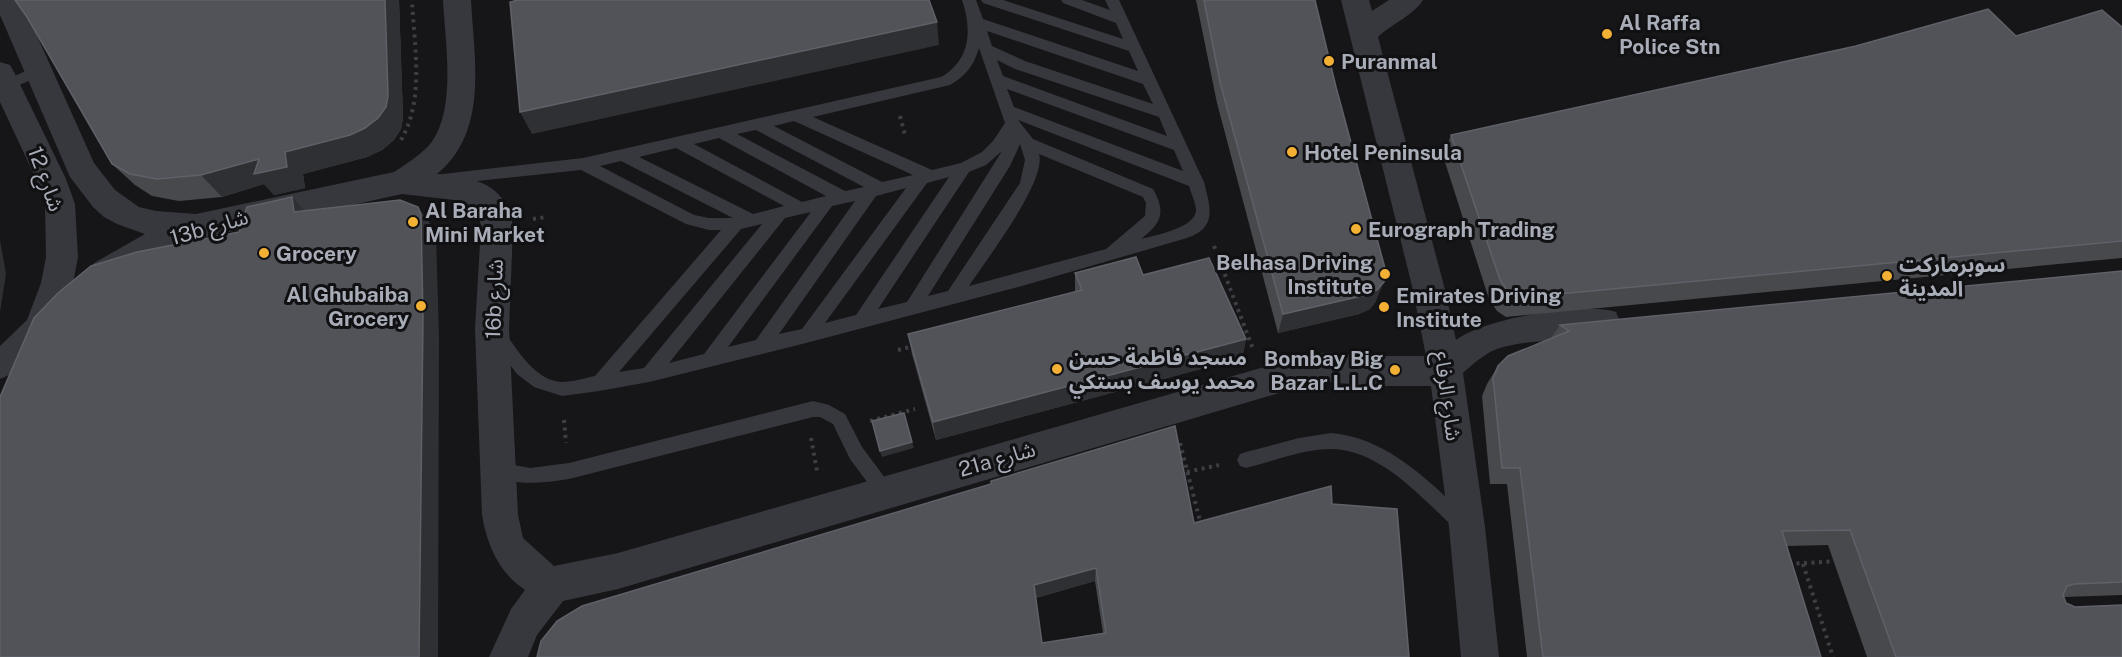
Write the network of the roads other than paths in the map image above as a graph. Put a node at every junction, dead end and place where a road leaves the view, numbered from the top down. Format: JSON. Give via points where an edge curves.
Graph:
{"nodes":[{"id":1,"x":7,"y":0,"type":"edge"},
{"id":2,"x":457,"y":0,"type":"edge"},
{"id":3,"x":969,"y":0,"type":"edge"},
{"id":4,"x":988,"y":0,"type":"edge"},
{"id":5,"x":1068,"y":0,"type":"edge"},
{"id":6,"x":1112,"y":0,"type":"edge"},
{"id":7,"x":1355,"y":0,"type":"edge"},
{"id":8,"x":1408,"y":0,"type":"edge"},
{"id":9,"x":1120,"y":19,"type":"junction"},
{"id":10,"x":976,"y":22,"type":"junction"},
{"id":11,"x":1364,"y":34,"type":"junction"},
{"id":12,"x":1135,"y":48,"type":"junction"},
{"id":13,"x":986,"y":49,"type":"junction"},
{"id":14,"x":38,"y":71,"type":"junction"},
{"id":15,"x":996,"y":79,"type":"junction"},
{"id":16,"x":1149,"y":80,"type":"junction"},
{"id":17,"x":2,"y":82,"type":"edge"},
{"id":18,"x":1164,"y":113,"type":"junction"},
{"id":19,"x":797,"y":116,"type":"junction"},
{"id":20,"x":760,"y":125,"type":"junction"},
{"id":21,"x":1016,"y":127,"type":"junction"},
{"id":22,"x":722,"y":134,"type":"junction"},
{"id":23,"x":679,"y":143,"type":"junction"},
{"id":24,"x":1179,"y":146,"type":"junction"},
{"id":25,"x":624,"y":156,"type":"junction"},
{"id":26,"x":583,"y":164,"type":"junction"},
{"id":27,"x":964,"y":168,"type":"junction"},
{"id":28,"x":927,"y":178,"type":"junction"},
{"id":29,"x":402,"y":182,"type":"junction"},
{"id":30,"x":1196,"y":182,"type":"junction"},
{"id":31,"x":876,"y":190,"type":"junction"},
{"id":32,"x":844,"y":198,"type":"junction"},
{"id":33,"x":827,"y":202,"type":"junction"},
{"id":34,"x":801,"y":208,"type":"junction"},
{"id":35,"x":779,"y":214,"type":"junction"},
{"id":36,"x":744,"y":222,"type":"junction"},
{"id":37,"x":198,"y":226,"type":"junction"},
{"id":38,"x":1102,"y":258,"type":"junction"},
{"id":39,"x":953,"y":297,"type":"junction"},
{"id":40,"x":912,"y":308,"type":"junction"},
{"id":41,"x":1628,"y":319,"type":"edge"},
{"id":42,"x":861,"y":321,"type":"junction"},
{"id":43,"x":42,"y":327,"type":"junction"},
{"id":44,"x":492,"y":329,"type":"junction"},
{"id":45,"x":806,"y":336,"type":"junction"},
{"id":46,"x":761,"y":347,"type":"junction"},
{"id":47,"x":709,"y":360,"type":"junction"},
{"id":48,"x":1445,"y":367,"type":"junction"},
{"id":49,"x":649,"y":375,"type":"junction"},
{"id":50,"x":7,"y":378,"type":"edge"},
{"id":51,"x":599,"y":384,"type":"junction"},
{"id":52,"x":1246,"y":460,"type":"dead end"},
{"id":53,"x":498,"y":470,"type":"junction"},
{"id":54,"x":885,"y":492,"type":"junction"},
{"id":55,"x":1467,"y":527,"type":"junction"},
{"id":56,"x":552,"y":585,"type":"junction"},
{"id":57,"x":508,"y":657,"type":"edge"},
{"id":58,"x":1480,"y":657,"type":"edge"}],
"edges":[{"from":1,"to":14,"type":"street","name":"شارع 12"},
{"from":2,"to":29,"type":"street","via":[[460,102],[456,122],[450,139],[438,154]]},
{"from":3,"to":10,"type":"lane"},
{"from":4,"to":12,"type":"lane"},
{"from":5,"to":9,"type":"lane"},
{"from":6,"to":9,"type":"lane"},
{"from":7,"to":11,"type":"street","name":"شارع الرفاع"},
{"from":8,"to":11,"type":"street"},
{"from":9,"to":12,"type":"lane"},
{"from":10,"to":13,"type":"lane"},
{"from":10,"to":16,"type":"lane"},
{"from":10,"to":19,"type":"lane","via":[[967,64],[954,77]]},
{"from":11,"to":48,"type":"street","name":"شارع الرفاع"},
{"from":12,"to":16,"type":"lane"},
{"from":13,"to":15,"type":"lane"},
{"from":13,"to":18,"type":"lane","via":[[1020,65]]},
{"from":14,"to":17,"type":"lane"},
{"from":14,"to":37,"type":"street","name":"شارع 12","via":[[81,169],[96,192],[124,216],[164,226]]},
{"from":15,"to":21,"type":"lane"},
{"from":15,"to":24,"type":"lane"},
{"from":16,"to":18,"type":"lane"},
{"from":17,"to":43,"type":"street","name":"شارع 12","via":[[60,204],[62,257]]},
{"from":18,"to":24,"type":"lane"},
{"from":19,"to":20,"type":"lane"},
{"from":19,"to":28,"type":"lane"},
{"from":20,"to":22,"type":"lane"},
{"from":20,"to":31,"type":"lane"},
{"from":21,"to":27,"type":"lane","via":[[990,156]]},
{"from":21,"to":30,"type":"lane"},
{"from":21,"to":38,"type":"lane","via":[[1148,193],[1154,201],[1153,218]]},
{"from":21,"to":39,"type":"lane","via":[[1033,160],[1027,184]]},
{"from":21,"to":40,"type":"lane","via":[[1005,162]]},
{"from":22,"to":23,"type":"lane"},
{"from":22,"to":32,"type":"lane"},
{"from":23,"to":25,"type":"lane"},
{"from":23,"to":34,"type":"lane"},
{"from":24,"to":30,"type":"lane"},
{"from":25,"to":26,"type":"lane"},
{"from":25,"to":36,"type":"lane"},
{"from":26,"to":29,"type":"lane"},
{"from":26,"to":36,"type":"lane","via":[[691,220],[709,224]]},
{"from":27,"to":28,"type":"lane"},
{"from":27,"to":42,"type":"lane"},
{"from":28,"to":31,"type":"lane"},
{"from":28,"to":45,"type":"lane"},
{"from":29,"to":37,"type":"street","name":"13b شارع"},
{"from":29,"to":44,"type":"street","name":"16b شارع","via":[[465,189],[489,203],[497,226]]},
{"from":30,"to":38,"type":"lane","via":[[1203,204],[1199,224],[1187,232]]},
{"from":31,"to":32,"type":"lane"},
{"from":31,"to":46,"type":"lane"},
{"from":32,"to":33,"type":"lane"},
{"from":33,"to":34,"type":"lane"},
{"from":33,"to":47,"type":"lane"},
{"from":34,"to":35,"type":"lane"},
{"from":35,"to":36,"type":"lane"},
{"from":35,"to":49,"type":"lane"},
{"from":36,"to":51,"type":"lane"},
{"from":37,"to":43,"type":"street","name":"13b شارع","via":[[165,238],[100,275]]},
{"from":38,"to":39,"type":"lane"},
{"from":39,"to":40,"type":"lane"},
{"from":40,"to":42,"type":"lane"},
{"from":41,"to":48,"type":"street","via":[[1513,331],[1475,344]]},
{"from":42,"to":45,"type":"lane"},
{"from":43,"to":50,"type":"street","name":"شارع 12"},
{"from":44,"to":51,"type":"lane","via":[[523,369],[540,382],[562,389]]},
{"from":44,"to":53,"type":"street","name":"16b شارع"},
{"from":45,"to":46,"type":"lane"},
{"from":46,"to":47,"type":"lane"},
{"from":47,"to":49,"type":"lane"},
{"from":48,"to":54,"type":"street","name":"21a شارع","via":[[1414,373],[1339,367],[1306,370]]},
{"from":48,"to":55,"type":"street","name":"شارع الرفاع"},
{"from":49,"to":51,"type":"lane"},
{"from":52,"to":55,"type":"lane","via":[[1330,441],[1360,445],[1388,460]]},
{"from":53,"to":54,"type":"lane","via":[[530,476],[569,471],[813,409],[839,420],[856,453]]},
{"from":53,"to":56,"type":"street","name":"16b شارع","via":[[500,515],[510,550],[535,576]]},
{"from":54,"to":56,"type":"street","name":"21a شارع","via":[[618,571]]},
{"from":55,"to":58,"type":"street","name":"شارع الرفاع"},
{"from":56,"to":57,"type":"street","via":[[524,622]]}]}
